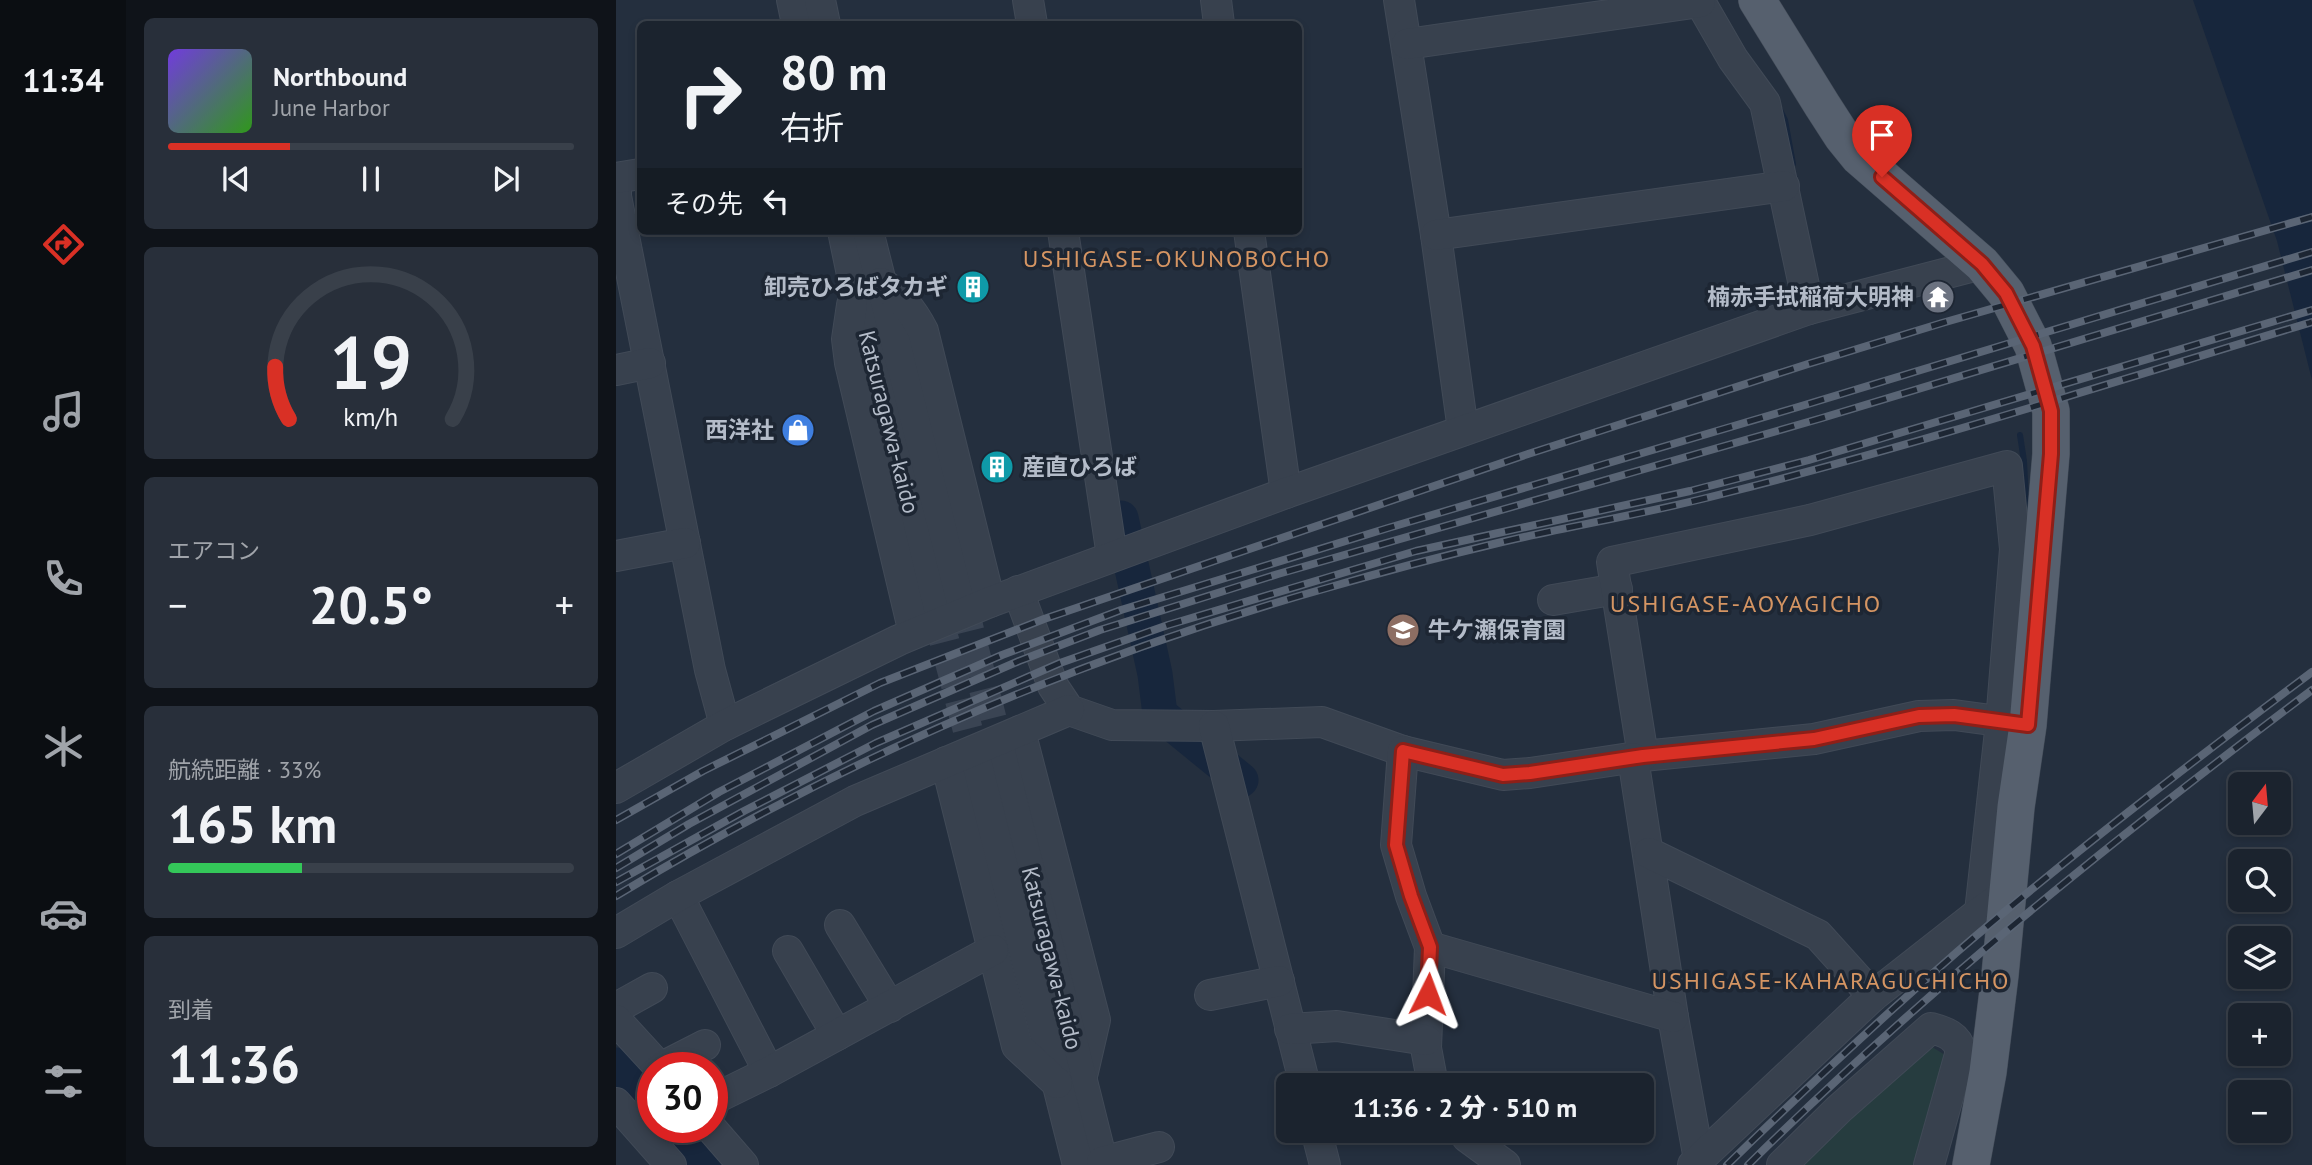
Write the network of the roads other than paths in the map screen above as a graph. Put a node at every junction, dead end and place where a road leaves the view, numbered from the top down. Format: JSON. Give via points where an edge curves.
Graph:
{"nodes":[{"id":1,"x":792,"y":0,"type":"edge"},
{"id":2,"x":820,"y":0,"type":"edge"},
{"id":3,"x":1028,"y":0,"type":"edge"},
{"id":4,"x":1216,"y":0,"type":"edge"},
{"id":5,"x":1399,"y":0,"type":"edge"},
{"id":6,"x":1757,"y":0,"type":"edge"},
{"id":7,"x":1700,"y":1,"type":"edge"},
{"id":8,"x":796,"y":21,"type":"edge"},
{"id":9,"x":824,"y":21,"type":"edge"},
{"id":10,"x":1032,"y":21,"type":"edge"},
{"id":11,"x":1219,"y":21,"type":"edge"},
{"id":12,"x":1407,"y":44,"type":"junction"},
{"id":13,"x":637,"y":174,"type":"edge"},
{"id":14,"x":616,"y":178,"type":"edge"},
{"id":15,"x":1784,"y":186,"type":"junction"},
{"id":16,"x":845,"y":235,"type":"edge"},
{"id":17,"x":868,"y":235,"type":"edge"},
{"id":18,"x":1064,"y":235,"type":"edge"},
{"id":19,"x":1250,"y":235,"type":"edge"},
{"id":20,"x":1436,"y":235,"type":"junction"},
{"id":21,"x":1967,"y":268,"type":"junction"},
{"id":22,"x":868,"y":286,"type":"junction"},
{"id":23,"x":1809,"y":309,"type":"junction"},
{"id":24,"x":650,"y":363,"type":"junction"},
{"id":25,"x":616,"y":370,"type":"edge"},
{"id":26,"x":1463,"y":430,"type":"junction"},
{"id":27,"x":1286,"y":493,"type":"junction"},
{"id":28,"x":685,"y":543,"type":"junction"},
{"id":29,"x":1120,"y":553,"type":"junction"},
{"id":30,"x":616,"y":555,"type":"edge"},
{"id":31,"x":1617,"y":589,"type":"junction"},
{"id":32,"x":1018,"y":591,"type":"junction"},
{"id":33,"x":1553,"y":600,"type":"dead end"},
{"id":34,"x":963,"y":606,"type":"junction"},
{"id":35,"x":914,"y":633,"type":"junction"},
{"id":36,"x":1069,"y":710,"type":"junction"},
{"id":37,"x":2014,"y":723,"type":"junction"},
{"id":38,"x":725,"y":725,"type":"junction"},
{"id":39,"x":1213,"y":726,"type":"junction"},
{"id":40,"x":1020,"y":730,"type":"junction"},
{"id":41,"x":1403,"y":751,"type":"junction"},
{"id":42,"x":988,"y":756,"type":"tunnel mouth"},
{"id":43,"x":1638,"y":757,"type":"junction"},
{"id":44,"x":946,"y":762,"type":"junction"},
{"id":45,"x":616,"y":788,"type":"edge"},
{"id":46,"x":1649,"y":853,"type":"junction"},
{"id":47,"x":678,"y":896,"type":"junction"},
{"id":48,"x":1993,"y":903,"type":"junction"},
{"id":49,"x":840,"y":925,"type":"dead end"},
{"id":50,"x":616,"y":933,"type":"edge"},
{"id":51,"x":1430,"y":947,"type":"junction"},
{"id":52,"x":993,"y":950,"type":"junction"},
{"id":53,"x":788,"y":951,"type":"dead end"},
{"id":54,"x":1279,"y":981,"type":"junction"},
{"id":55,"x":652,"y":988,"type":"dead end"},
{"id":56,"x":1210,"y":995,"type":"dead end"},
{"id":57,"x":1873,"y":996,"type":"junction"},
{"id":58,"x":890,"y":1007,"type":"junction"},
{"id":59,"x":616,"y":1009,"type":"edge"},
{"id":60,"x":1673,"y":1017,"type":"junction"},
{"id":61,"x":616,"y":1020,"type":"edge"},
{"id":62,"x":1290,"y":1029,"type":"junction"},
{"id":63,"x":837,"y":1035,"type":"junction"},
{"id":64,"x":1426,"y":1040,"type":"junction"},
{"id":65,"x":705,"y":1045,"type":"dead end"},
{"id":66,"x":645,"y":1052,"type":"edge"},
{"id":67,"x":691,"y":1052,"type":"edge"},
{"id":68,"x":768,"y":1072,"type":"junction"},
{"id":69,"x":1302,"y":1073,"type":"edge"},
{"id":70,"x":1431,"y":1073,"type":"edge"},
{"id":71,"x":1069,"y":1081,"type":"junction"},
{"id":72,"x":728,"y":1092,"type":"edge"},
{"id":73,"x":619,"y":1113,"type":"edge"},
{"id":74,"x":724,"y":1143,"type":"edge"},
{"id":75,"x":1319,"y":1143,"type":"edge"},
{"id":76,"x":1474,"y":1143,"type":"edge"},
{"id":77,"x":1158,"y":1147,"type":"dead end"},
{"id":78,"x":1697,"y":1163,"type":"edge"},
{"id":79,"x":1094,"y":1164,"type":"edge"},
{"id":80,"x":671,"y":1165,"type":"edge"},
{"id":81,"x":743,"y":1165,"type":"edge"},
{"id":82,"x":1325,"y":1165,"type":"edge"},
{"id":83,"x":1506,"y":1165,"type":"edge"},
{"id":84,"x":1782,"y":1165,"type":"edge"},
{"id":85,"x":1929,"y":1165,"type":"edge"},
{"id":86,"x":1971,"y":1165,"type":"edge"}],
"edges":[{"from":1,"to":8,"type":"street"},
{"from":2,"to":9,"type":"street"},
{"from":3,"to":10,"type":"street"},
{"from":4,"to":11,"type":"street"},
{"from":5,"to":12,"type":"street"},
{"from":6,"to":21,"type":"main road","via":[[1859,157]]},
{"from":7,"to":12,"type":"street"},
{"from":7,"to":15,"type":"street","via":[[1765,103]]},
{"from":12,"to":20,"type":"street"},
{"from":13,"to":14,"type":"street"},
{"from":14,"to":24,"type":"street"},
{"from":15,"to":20,"type":"street"},
{"from":15,"to":23,"type":"street"},
{"from":16,"to":22,"type":"street","name":"Katsuragawa-kaido"},
{"from":17,"to":22,"type":"street","name":"Katsuragawa-kaido"},
{"from":18,"to":29,"type":"street"},
{"from":19,"to":27,"type":"street"},
{"from":20,"to":26,"type":"street"},
{"from":21,"to":23,"type":"street"},
{"from":21,"to":37,"type":"main road","via":[[2006,293],[2033,346],[2051,411],[2051,454]]},
{"from":22,"to":34,"type":"street","name":"Katsuragawa-kaido"},
{"from":22,"to":34,"type":"street","via":[[896,293],[923,331]]},
{"from":22,"to":35,"type":"street","via":[[849,326],[848,351]]},
{"from":23,"to":26,"type":"street"},
{"from":24,"to":25,"type":"street"},
{"from":24,"to":28,"type":"street"},
{"from":26,"to":27,"type":"street"},
{"from":27,"to":29,"type":"street"},
{"from":28,"to":30,"type":"street"},
{"from":28,"to":38,"type":"street"},
{"from":29,"to":32,"type":"street"},
{"from":31,"to":33,"type":"street"},
{"from":31,"to":37,"type":"street","via":[[1612,562],[1810,520],[2007,466],[2015,549]]},
{"from":31,"to":43,"type":"street"},
{"from":32,"to":34,"type":"street"},
{"from":32,"to":36,"type":"street","via":[[1054,685]]},
{"from":34,"to":35,"type":"street"},
{"from":35,"to":38,"type":"street"},
{"from":36,"to":39,"type":"street","via":[[1112,725]]},
{"from":36,"to":40,"type":"street"},
{"from":37,"to":43,"type":"street","via":[[1954,715],[1919,716],[1814,739]]},
{"from":37,"to":48,"type":"main road"},
{"from":38,"to":45,"type":"street"},
{"from":39,"to":41,"type":"street","via":[[1322,722]]},
{"from":39,"to":54,"type":"street"},
{"from":40,"to":44,"type":"street"},
{"from":40,"to":71,"type":"street","via":[[1095,1020]]},
{"from":41,"to":43,"type":"street","via":[[1503,775]]},
{"from":41,"to":51,"type":"street","via":[[1396,845]]},
{"from":42,"to":71,"type":"street","name":"Katsuragawa-kaido"},
{"from":43,"to":46,"type":"street"},
{"from":44,"to":47,"type":"street","via":[[855,801]]},
{"from":44,"to":52,"type":"street"},
{"from":46,"to":57,"type":"street","via":[[1818,935]]},
{"from":46,"to":60,"type":"street"},
{"from":47,"to":50,"type":"street"},
{"from":47,"to":68,"type":"street"},
{"from":48,"to":57,"type":"street"},
{"from":48,"to":86,"type":"main road","via":[[1988,1072]]},
{"from":49,"to":58,"type":"street"},
{"from":51,"to":60,"type":"street"},
{"from":51,"to":64,"type":"street"},
{"from":52,"to":58,"type":"street"},
{"from":52,"to":71,"type":"street","via":[[1017,1046]]},
{"from":53,"to":63,"type":"street"},
{"from":54,"to":56,"type":"street"},
{"from":54,"to":62,"type":"street"},
{"from":55,"to":59,"type":"street"},
{"from":57,"to":78,"type":"street"},
{"from":58,"to":63,"type":"street"},
{"from":60,"to":78,"type":"street"},
{"from":61,"to":66,"type":"street"},
{"from":62,"to":64,"type":"street","via":[[1336,1026]]},
{"from":62,"to":69,"type":"street"},
{"from":63,"to":68,"type":"street"},
{"from":64,"to":70,"type":"street"},
{"from":65,"to":67,"type":"street"},
{"from":68,"to":72,"type":"street"},
{"from":71,"to":79,"type":"street","name":"Katsuragawa-kaido"},
{"from":73,"to":80,"type":"street"},
{"from":74,"to":81,"type":"street"},
{"from":75,"to":82,"type":"street"},
{"from":76,"to":83,"type":"street"},
{"from":77,"to":79,"type":"street"},
{"from":84,"to":85,"type":"street","via":[[1931,1028],[1953,1036],[1961,1051]]}]}
